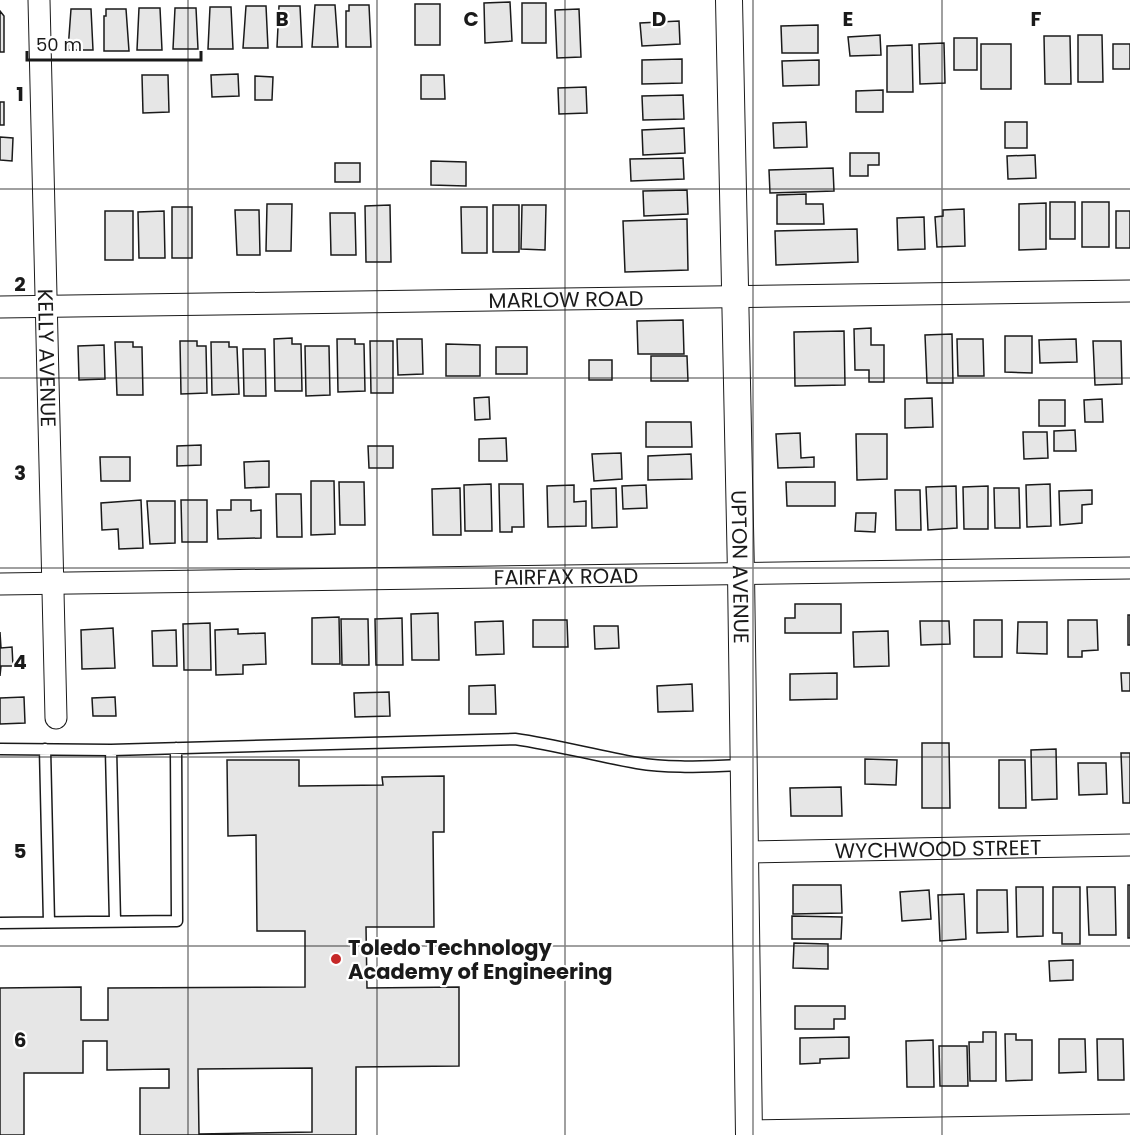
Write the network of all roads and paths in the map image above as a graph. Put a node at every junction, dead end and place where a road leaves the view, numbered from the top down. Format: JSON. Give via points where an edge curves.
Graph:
{"nodes":[{"id":1,"x":39,"y":0,"type":"edge"},
{"id":2,"x":729,"y":0,"type":"edge"},
{"id":3,"x":1130,"y":291,"type":"edge"},
{"id":4,"x":736,"y":297,"type":"junction"},
{"id":5,"x":46,"y":306,"type":"junction"},
{"id":6,"x":0,"y":307,"type":"edge"},
{"id":7,"x":1130,"y":568,"type":"edge"},
{"id":8,"x":741,"y":574,"type":"junction"},
{"id":9,"x":51,"y":583,"type":"junction"},
{"id":10,"x":0,"y":584,"type":"edge"},
{"id":11,"x":56,"y":718,"type":"dead end"},
{"id":12,"x":176,"y":748,"type":"junction"},
{"id":13,"x":0,"y":749,"type":"edge"},
{"id":14,"x":45,"y":749,"type":"junction"},
{"id":15,"x":111,"y":750,"type":"junction"},
{"id":16,"x":743,"y":765,"type":"junction"},
{"id":17,"x":1130,"y":845,"type":"edge"},
{"id":18,"x":744,"y":852,"type":"junction"},
{"id":19,"x":115,"y":921,"type":"junction"},
{"id":20,"x":49,"y":922,"type":"junction"},
{"id":21,"x":0,"y":923,"type":"edge"},
{"id":22,"x":1130,"y":1125,"type":"edge"},
{"id":23,"x":749,"y":1133,"type":"edge"}],
"edges":[{"from":1,"to":5,"type":"street","name":"KELLY AVENUE"},
{"from":2,"to":4,"type":"street","name":"UPTON AVENUE"},
{"from":3,"to":4,"type":"street","name":"MARLOW ROAD"},
{"from":4,"to":5,"type":"street","name":"MARLOW ROAD"},
{"from":4,"to":8,"type":"street","name":"UPTON AVENUE"},
{"from":5,"to":6,"type":"street","name":"MARLOW ROAD"},
{"from":5,"to":9,"type":"street","name":"KELLY AVENUE"},
{"from":7,"to":8,"type":"street","name":"FAIRFAX ROAD"},
{"from":8,"to":9,"type":"street","name":"FAIRFAX ROAD"},
{"from":8,"to":16,"type":"street","name":"UPTON AVENUE"},
{"from":9,"to":10,"type":"street","name":"FAIRFAX ROAD"},
{"from":9,"to":11,"type":"street","name":"KELLY AVENUE"},
{"from":12,"to":15,"type":"lane"},
{"from":12,"to":16,"type":"lane","via":[[516,739],[638,763],[685,767]]},
{"from":12,"to":19,"type":"lane","via":[[177,921]]},
{"from":13,"to":14,"type":"lane"},
{"from":14,"to":15,"type":"lane"},
{"from":14,"to":20,"type":"lane"},
{"from":15,"to":19,"type":"lane"},
{"from":16,"to":18,"type":"street","name":"UPTON AVENUE"},
{"from":17,"to":18,"type":"street","name":"WYCHWOOD STREET"},
{"from":18,"to":23,"type":"street","name":"UPTON AVENUE"},
{"from":19,"to":20,"type":"lane"},
{"from":20,"to":21,"type":"lane"},
{"from":22,"to":23,"type":"street"}]}
